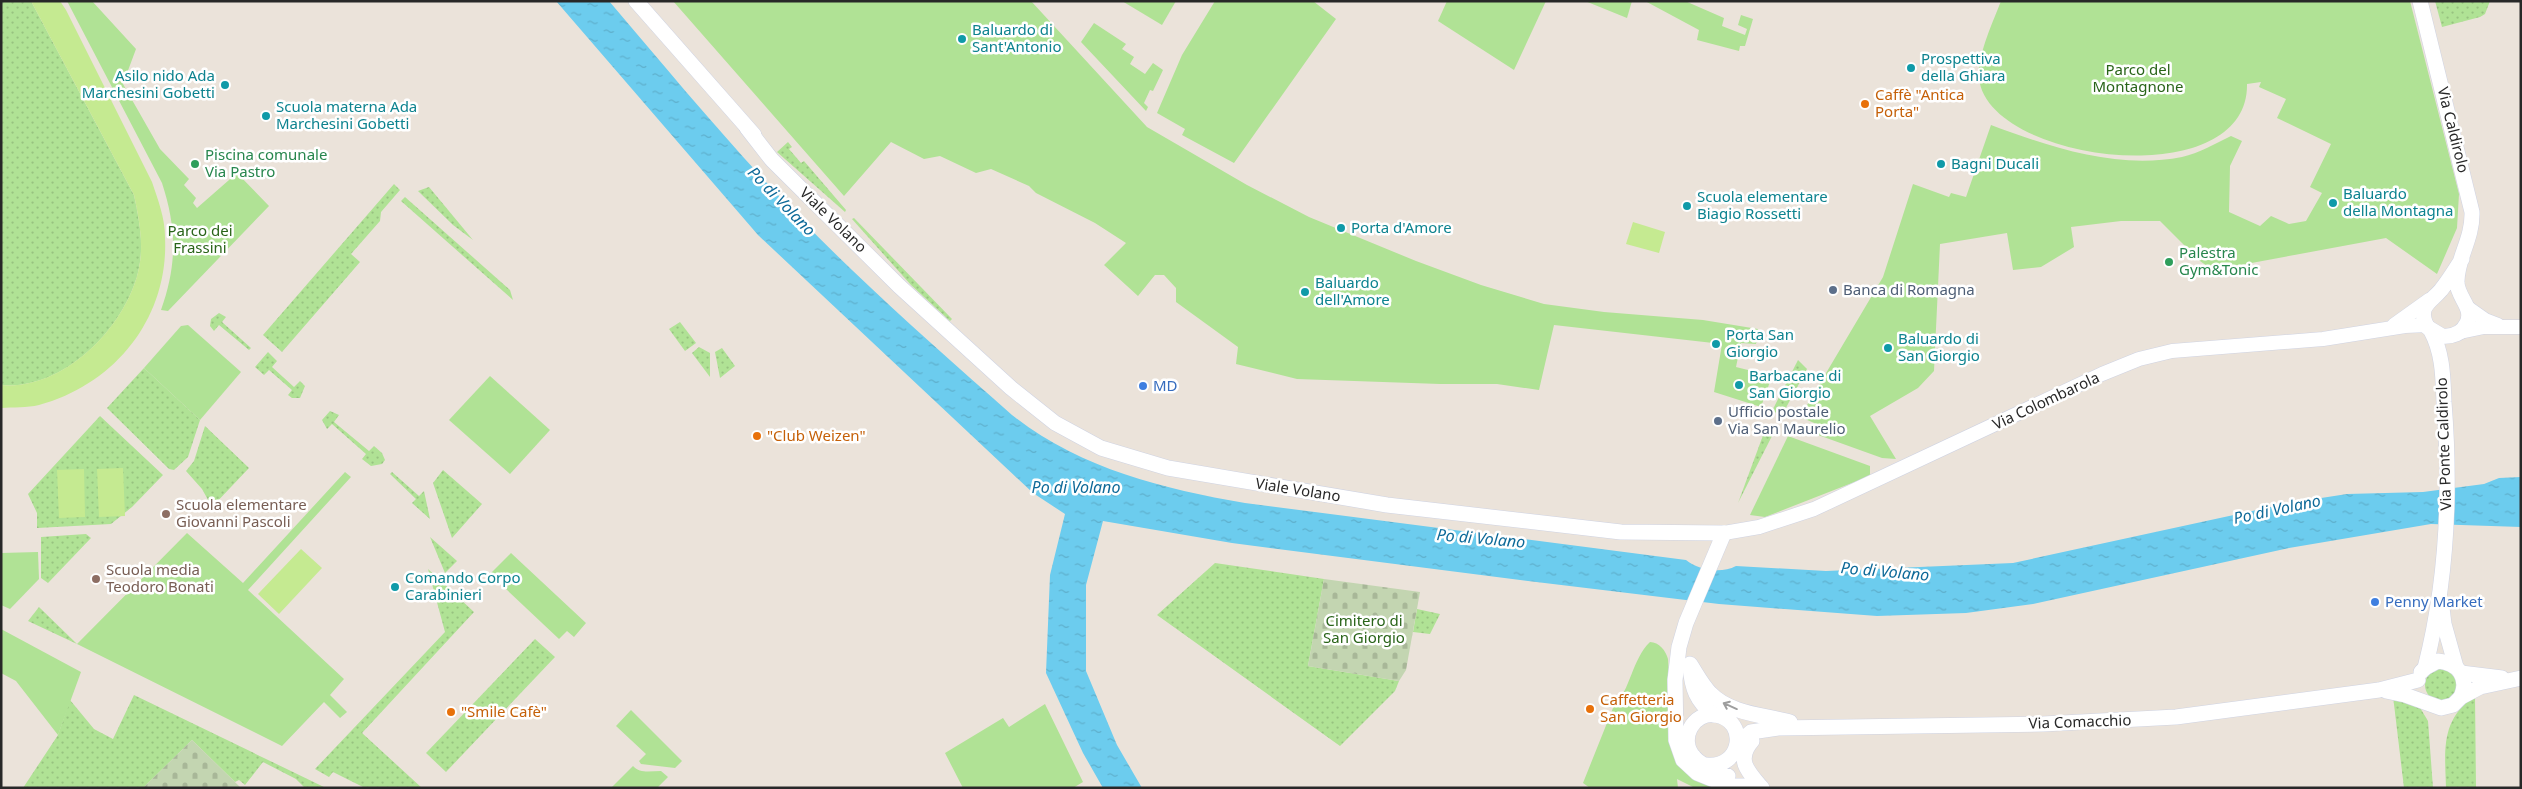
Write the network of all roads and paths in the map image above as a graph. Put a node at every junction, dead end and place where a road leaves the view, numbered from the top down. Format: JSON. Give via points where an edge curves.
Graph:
{"nodes":[{"id":1,"x":636,"y":1,"type":"edge"},
{"id":2,"x":2420,"y":1,"type":"edge"},
{"id":3,"x":2462,"y":259,"type":"junction"},
{"id":4,"x":2433,"y":297,"type":"junction"},
{"id":5,"x":2465,"y":303,"type":"junction"},
{"id":6,"x":2517,"y":327,"type":"edge"},
{"id":7,"x":2429,"y":328,"type":"junction"},
{"id":8,"x":2384,"y":329,"type":"junction"},
{"id":9,"x":2455,"y":334,"type":"junction"},
{"id":10,"x":2442,"y":368,"type":"junction"},
{"id":11,"x":1724,"y":533,"type":"junction"},
{"id":12,"x":2440,"y":586,"type":"junction"},
{"id":13,"x":1684,"y":661,"type":"junction"},
{"id":14,"x":2459,"y":670,"type":"junction"},
{"id":15,"x":2421,"y":674,"type":"junction"},
{"id":16,"x":2514,"y":678,"type":"edge"},
{"id":17,"x":2379,"y":690,"type":"junction"},
{"id":18,"x":2461,"y":697,"type":"junction"},
{"id":19,"x":2424,"y":701,"type":"junction"},
{"id":20,"x":1720,"y":717,"type":"junction"},
{"id":21,"x":1691,"y":726,"type":"junction"},
{"id":22,"x":1778,"y":728,"type":"junction"},
{"id":23,"x":1811,"y":729,"type":"junction"},
{"id":24,"x":1736,"y":748,"type":"junction"},
{"id":25,"x":1706,"y":765,"type":"junction"},
{"id":26,"x":1747,"y":787,"type":"edge"},
{"id":27,"x":1762,"y":788,"type":"edge"}],
"edges":[{"from":1,"to":11,"type":"main road","name":"Viale Volano","via":[[772,160],[1011,388],[1048,419],[1084,440],[1129,458],[1213,476],[1441,512],[1634,533]]},
{"from":2,"to":3,"type":"main road","name":"Via Caldirolo","via":[[2471,205],[2472,230]]},
{"from":3,"to":4,"type":"main road","name":"Via Caldirolo"},
{"from":3,"to":5,"type":"main road","name":"Via Caldirolo","via":[[2457,283]]},
{"from":4,"to":5,"type":"main road","via":[[2449,292]]},
{"from":4,"to":7,"type":"main road","name":"Via Caldirolo","via":[[2424,311]]},
{"from":4,"to":8,"type":"street","name":"Via Colombarola","via":[[2400,322]]},
{"from":5,"to":6,"type":"street","via":[[2491,323]]},
{"from":5,"to":9,"type":"main road","name":"Via Caldirolo","via":[[2468,320]]},
{"from":6,"to":9,"type":"street","via":[[2484,327]]},
{"from":7,"to":8,"type":"street","name":"Via Colombarola"},
{"from":7,"to":9,"type":"main road","via":[[2442,336]]},
{"from":7,"to":10,"type":"main road","name":"Via Ponte Caldirolo","via":[[2439,348]]},
{"from":8,"to":11,"type":"street","name":"Via Colombarola","via":[[2328,338],[2202,347],[2148,356],[2102,374],[1814,508],[1759,527]]},
{"from":9,"to":10,"type":"main road","name":"Via Ponte Caldirolo","via":[[2444,348]]},
{"from":10,"to":12,"type":"main road","name":"Via Ponte Caldirolo","via":[[2448,465]]},
{"from":11,"to":13,"type":"main road","via":[[1682,635]]},
{"from":12,"to":14,"type":"main road","name":"Via Ponte Caldirolo","via":[[2444,624]]},
{"from":12,"to":15,"type":"main road","name":"Via Ponte Caldirolo","via":[[2432,639]]},
{"from":13,"to":20,"type":"main road","via":[[1703,707]]},
{"from":13,"to":21,"type":"main road"},
{"from":23,"to":13,"type":"main road","one_way":true,"via":[[1735,709],[1708,691]]},
{"from":13,"to":26,"type":"main road","via":[[1675,695],[1679,754],[1697,773],[1730,786]]},
{"from":14,"to":15,"type":"main road","name":"Via Comacchio","via":[[2438,661]]},
{"from":14,"to":16,"type":"main road","name":"Via Comacchio"},
{"from":14,"to":18,"type":"main road","via":[[2464,685]]},
{"from":15,"to":17,"type":"main road","name":"Via Comacchio"},
{"from":15,"to":19,"type":"main road","via":[[2418,692]]},
{"from":16,"to":18,"type":"main road","name":"Via Comacchio","via":[[2480,687]]},
{"from":17,"to":19,"type":"main road","name":"Via Comacchio"},
{"from":17,"to":23,"type":"main road","name":"Via Comacchio","via":[[2176,717]]},
{"from":18,"to":19,"type":"main road","name":"Via Comacchio","via":[[2441,708]]},
{"from":20,"to":21,"type":"main road","via":[[1698,719]]},
{"from":20,"to":22,"type":"main road","name":"Via Comacchio","via":[[1757,720]]},
{"from":20,"to":24,"type":"main road","via":[[1736,732]]},
{"from":21,"to":25,"type":"main road","via":[[1687,742],[1690,752]]},
{"from":22,"to":23,"type":"main road","name":"Via Comacchio"},
{"from":22,"to":24,"type":"main road","name":"Via Comacchio","via":[[1751,732]]},
{"from":23,"to":27,"type":"main road","via":[[1761,736],[1748,745],[1744,765]]},
{"from":24,"to":25,"type":"main road","via":[[1722,763]]},
{"from":24,"to":26,"type":"main road","via":[[1738,768]]},
{"from":25,"to":26,"type":"main road"}]}
